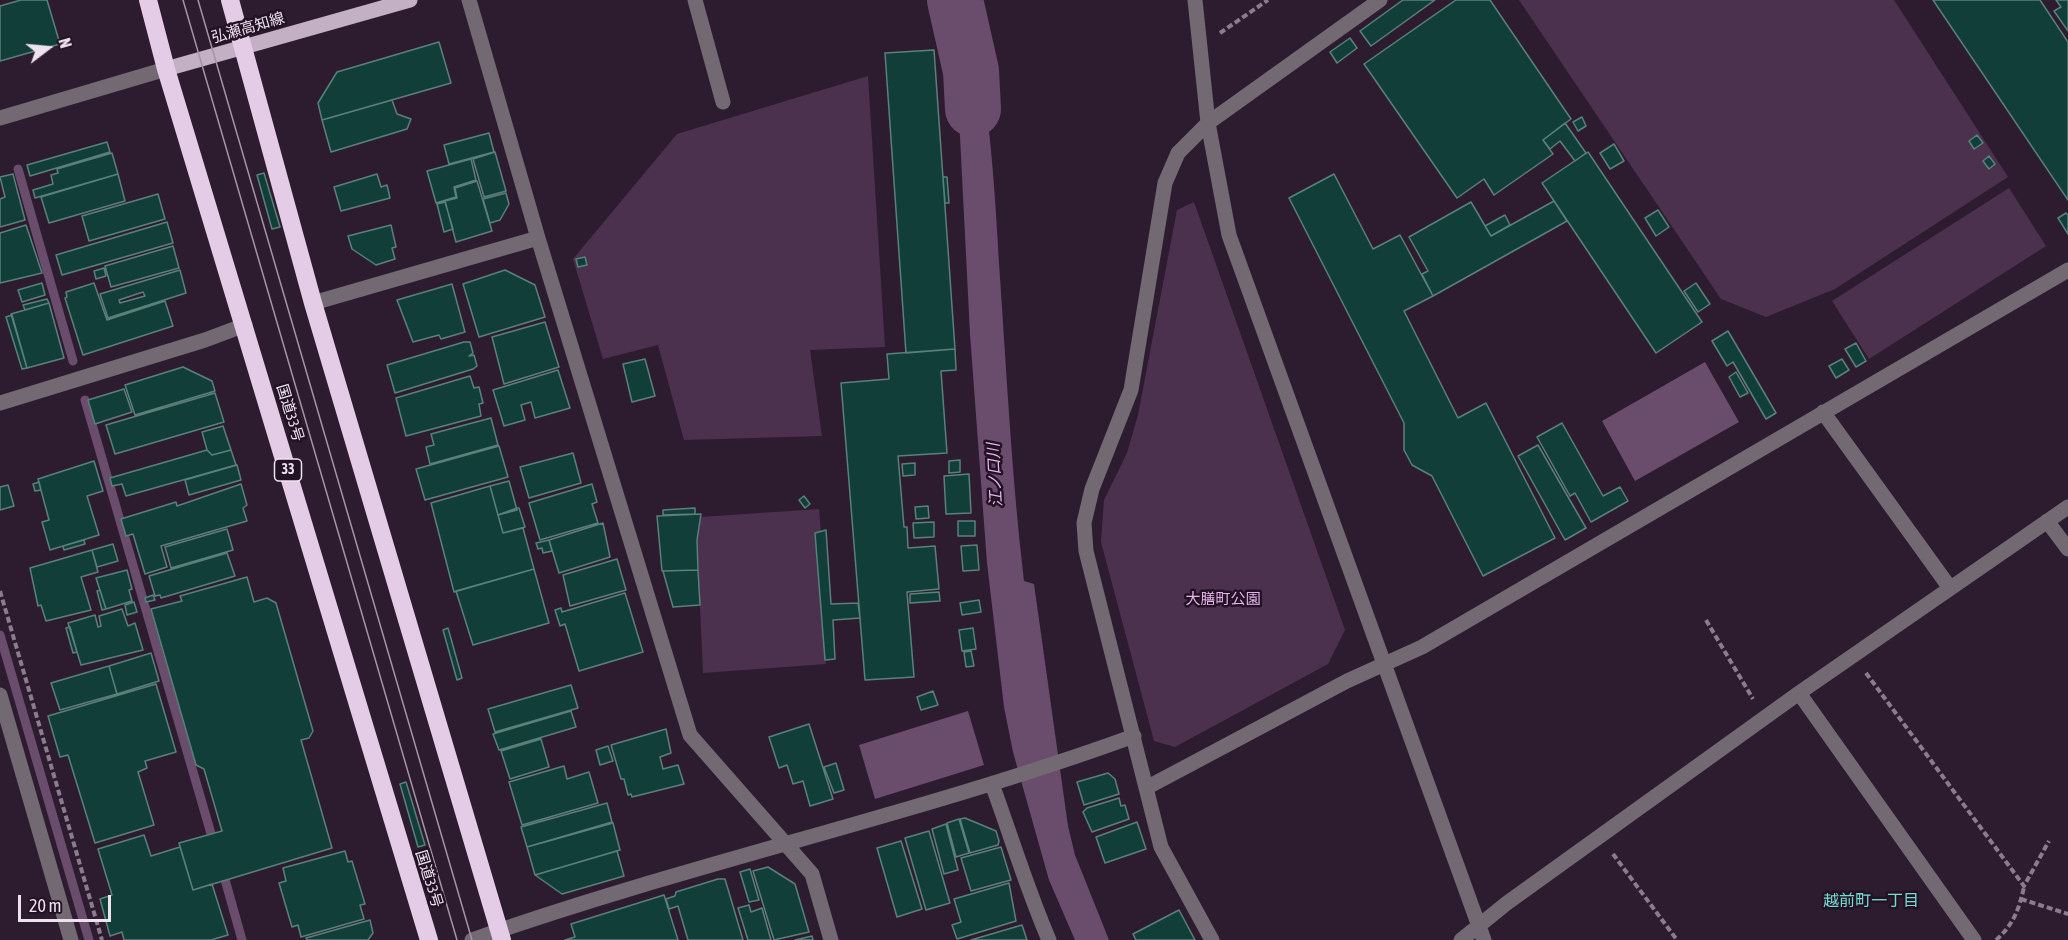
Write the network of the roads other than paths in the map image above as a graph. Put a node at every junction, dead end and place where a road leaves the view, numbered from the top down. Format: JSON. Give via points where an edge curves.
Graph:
{"nodes":[{"id":1,"x":148,"y":0,"type":"edge"},
{"id":2,"x":230,"y":0,"type":"edge"},
{"id":3,"x":410,"y":0,"type":"edge"},
{"id":4,"x":469,"y":0,"type":"edge"},
{"id":5,"x":695,"y":0,"type":"edge"},
{"id":6,"x":1195,"y":0,"type":"edge"},
{"id":7,"x":1380,"y":0,"type":"edge"},
{"id":8,"x":244,"y":48,"type":"junction"},
{"id":9,"x":166,"y":69,"type":"junction"},
{"id":10,"x":723,"y":102,"type":"dead end"},
{"id":11,"x":0,"y":118,"type":"edge"},
{"id":12,"x":1208,"y":123,"type":"junction"},
{"id":13,"x":538,"y":238,"type":"junction"},
{"id":14,"x":2067,"y":273,"type":"edge"},
{"id":15,"x":313,"y":303,"type":"junction"},
{"id":16,"x":245,"y":325,"type":"junction"},
{"id":17,"x":0,"y":403,"type":"edge"},
{"id":18,"x":1823,"y":412,"type":"junction"},
{"id":19,"x":2068,"y":507,"type":"edge"},
{"id":20,"x":2047,"y":521,"type":"junction"},
{"id":21,"x":2068,"y":549,"type":"edge"},
{"id":22,"x":1950,"y":588,"type":"junction"},
{"id":23,"x":1386,"y":664,"type":"junction"},
{"id":24,"x":1799,"y":693,"type":"junction"},
{"id":25,"x":0,"y":695,"type":"edge"},
{"id":26,"x":1134,"y":736,"type":"junction"},
{"id":27,"x":992,"y":784,"type":"junction"},
{"id":28,"x":1146,"y":788,"type":"junction"},
{"id":29,"x":788,"y":845,"type":"junction"},
{"id":30,"x":1477,"y":925,"type":"junction"},
{"id":31,"x":501,"y":935,"type":"edge"},
{"id":32,"x":71,"y":940,"type":"edge"},
{"id":33,"x":429,"y":940,"type":"edge"},
{"id":34,"x":472,"y":940,"type":"edge"},
{"id":35,"x":831,"y":940,"type":"edge"},
{"id":36,"x":1049,"y":940,"type":"edge"},
{"id":37,"x":1212,"y":940,"type":"edge"},
{"id":38,"x":1461,"y":940,"type":"edge"},
{"id":39,"x":1484,"y":940,"type":"edge"},
{"id":40,"x":1974,"y":940,"type":"edge"}],
"edges":[{"from":1,"to":9,"type":"highway","name":"国道33号","number":"33"},
{"from":2,"to":8,"type":"highway"},
{"from":3,"to":8,"type":"main road","name":"弘瀬高知線"},
{"from":4,"to":13,"type":"street"},
{"from":5,"to":10,"type":"street"},
{"from":6,"to":12,"type":"street"},
{"from":7,"to":12,"type":"street"},
{"from":8,"to":9,"type":"main road","name":"弘瀬高知線"},
{"from":8,"to":15,"type":"highway"},
{"from":9,"to":11,"type":"street"},
{"from":9,"to":16,"type":"highway","name":"国道33号","number":"33"},
{"from":12,"to":23,"type":"street","via":[[1229,235]]},
{"from":12,"to":26,"type":"street","via":[[1178,153],[1166,183],[1131,390],[1092,489],[1084,523],[1086,551]]},
{"from":13,"to":15,"type":"street"},
{"from":13,"to":29,"type":"street","via":[[690,735]]},
{"from":14,"to":18,"type":"street"},
{"from":15,"to":31,"type":"highway"},
{"from":16,"to":17,"type":"street"},
{"from":16,"to":33,"type":"highway","name":"国道33号","number":"33"},
{"from":18,"to":22,"type":"street"},
{"from":18,"to":23,"type":"street","via":[[1422,647]]},
{"from":19,"to":20,"type":"street"},
{"from":20,"to":21,"type":"street"},
{"from":20,"to":22,"type":"street"},
{"from":22,"to":24,"type":"street"},
{"from":23,"to":28,"type":"street"},
{"from":23,"to":30,"type":"street"},
{"from":24,"to":30,"type":"street"},
{"from":24,"to":40,"type":"street"},
{"from":25,"to":32,"type":"street"},
{"from":26,"to":27,"type":"street"},
{"from":26,"to":28,"type":"street"},
{"from":27,"to":29,"type":"street"},
{"from":27,"to":36,"type":"street"},
{"from":28,"to":37,"type":"street","via":[[1161,848]]},
{"from":29,"to":31,"type":"street","via":[[696,869]]},
{"from":29,"to":35,"type":"street","via":[[812,874]]},
{"from":30,"to":38,"type":"street"},
{"from":30,"to":39,"type":"street"},
{"from":31,"to":34,"type":"street"}]}
